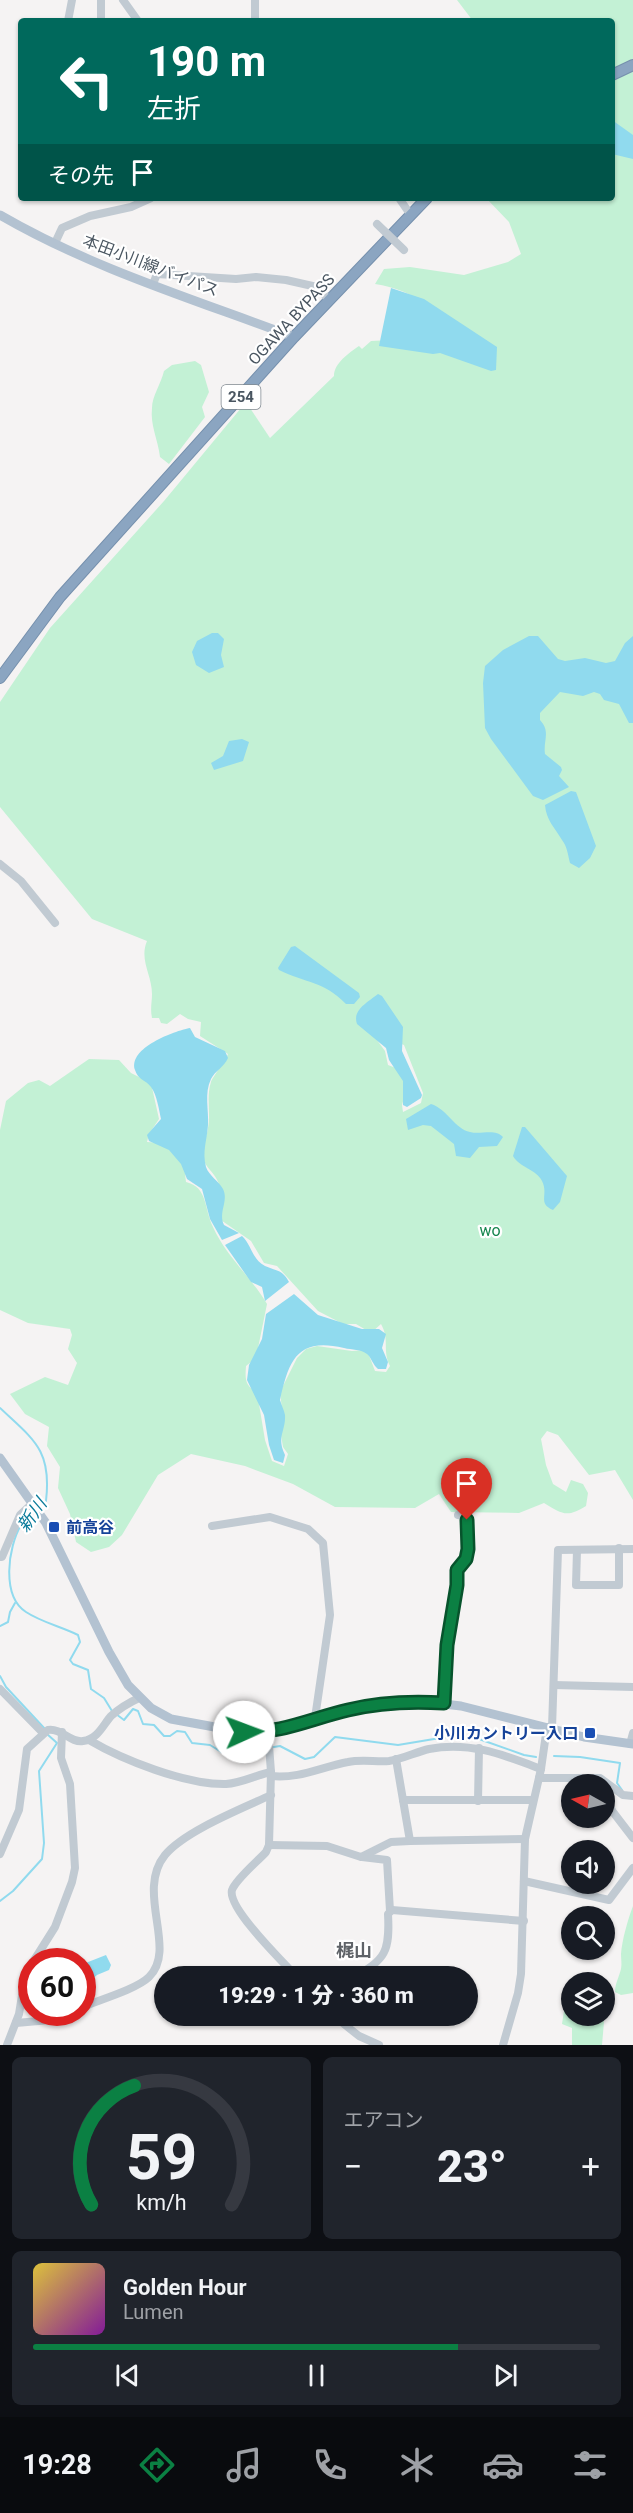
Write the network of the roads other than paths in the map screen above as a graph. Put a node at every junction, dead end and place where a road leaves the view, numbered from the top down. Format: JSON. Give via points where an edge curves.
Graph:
{"nodes":[{"id":1,"x":72,"y":0,"type":"edge"},
{"id":2,"x":101,"y":0,"type":"edge"},
{"id":3,"x":123,"y":0,"type":"edge"},
{"id":4,"x":255,"y":0,"type":"edge"},
{"id":5,"x":69,"y":18,"type":"edge"},
{"id":6,"x":101,"y":18,"type":"edge"},
{"id":7,"x":136,"y":18,"type":"edge"},
{"id":8,"x":255,"y":18,"type":"edge"},
{"id":9,"x":633,"y":65,"type":"edge"},
{"id":10,"x":615,"y":74,"type":"edge"},
{"id":11,"x":144,"y":201,"type":"edge"},
{"id":12,"x":401,"y":201,"type":"edge"},
{"id":13,"x":424,"y":201,"type":"edge"},
{"id":14,"x":410,"y":214,"type":"junction"},
{"id":15,"x":0,"y":215,"type":"edge"},
{"id":16,"x":377,"y":224,"type":"dead end"},
{"id":17,"x":55,"y":243,"type":"junction"},
{"id":18,"x":404,"y":250,"type":"dead end"},
{"id":19,"x":153,"y":284,"type":"junction"},
{"id":20,"x":329,"y":300,"type":"junction"},
{"id":21,"x":294,"y":337,"type":"junction"},
{"id":22,"x":0,"y":678,"type":"edge"},
{"id":23,"x":0,"y":864,"type":"edge"},
{"id":24,"x":55,"y":923,"type":"dead end"},
{"id":25,"x":0,"y":1458,"type":"edge"},
{"id":26,"x":33,"y":1503,"type":"junction"},
{"id":27,"x":458,"y":1515,"type":"dead end"},
{"id":28,"x":212,"y":1526,"type":"dead end"},
{"id":29,"x":619,"y":1548,"type":"junction"},
{"id":30,"x":633,"y":1549,"type":"edge"},
{"id":31,"x":577,"y":1550,"type":"junction"},
{"id":32,"x":0,"y":1557,"type":"edge"},
{"id":33,"x":554,"y":1685,"type":"junction"},
{"id":34,"x":633,"y":1687,"type":"edge"},
{"id":35,"x":0,"y":1689,"type":"edge"},
{"id":36,"x":139,"y":1698,"type":"junction"},
{"id":37,"x":444,"y":1703,"type":"junction"},
{"id":38,"x":315,"y":1719,"type":"junction"},
{"id":39,"x":550,"y":1728,"type":"junction"},
{"id":40,"x":62,"y":1732,"type":"junction"},
{"id":41,"x":268,"y":1732,"type":"junction"},
{"id":42,"x":43,"y":1733,"type":"junction"},
{"id":43,"x":633,"y":1733,"type":"edge"},
{"id":44,"x":89,"y":1740,"type":"junction"},
{"id":45,"x":632,"y":1744,"type":"edge"},
{"id":46,"x":479,"y":1748,"type":"junction"},
{"id":47,"x":396,"y":1759,"type":"junction"},
{"id":48,"x":541,"y":1769,"type":"junction"},
{"id":49,"x":271,"y":1774,"type":"junction"},
{"id":50,"x":539,"y":1778,"type":"junction"},
{"id":51,"x":561,"y":1779,"type":"edge"},
{"id":52,"x":615,"y":1790,"type":"edge"},
{"id":53,"x":271,"y":1795,"type":"junction"},
{"id":54,"x":633,"y":1796,"type":"edge"},
{"id":55,"x":403,"y":1800,"type":"junction"},
{"id":56,"x":533,"y":1800,"type":"junction"},
{"id":57,"x":478,"y":1801,"type":"junction"},
{"id":58,"x":615,"y":1815,"type":"edge"},
{"id":59,"x":633,"y":1838,"type":"edge"},
{"id":60,"x":525,"y":1839,"type":"junction"},
{"id":61,"x":410,"y":1841,"type":"junction"},
{"id":62,"x":269,"y":1845,"type":"junction"},
{"id":63,"x":0,"y":1854,"type":"edge"},
{"id":64,"x":361,"y":1857,"type":"junction"},
{"id":65,"x":633,"y":1868,"type":"edge"},
{"id":66,"x":524,"y":1881,"type":"junction"},
{"id":67,"x":390,"y":1911,"type":"junction"},
{"id":68,"x":524,"y":1921,"type":"junction"},
{"id":69,"x":42,"y":1948,"type":"edge"},
{"id":70,"x":287,"y":1966,"type":"edge"},
{"id":71,"x":373,"y":1966,"type":"edge"},
{"id":72,"x":96,"y":2001,"type":"edge"},
{"id":73,"x":18,"y":2017,"type":"edge"},
{"id":74,"x":16,"y":2023,"type":"joint"},
{"id":75,"x":346,"y":2026,"type":"edge"},
{"id":76,"x":7,"y":2045,"type":"edge"},
{"id":77,"x":379,"y":2045,"type":"edge"},
{"id":78,"x":503,"y":2045,"type":"edge"}],
"edges":[{"from":1,"to":5,"type":"street"},
{"from":2,"to":6,"type":"street"},
{"from":3,"to":7,"type":"street"},
{"from":4,"to":8,"type":"street"},
{"from":9,"to":10,"type":"highway"},
{"from":11,"to":17,"type":"street","via":[[62,228]]},
{"from":12,"to":14,"type":"street"},
{"from":13,"to":14,"type":"highway","name":"OGAWA BYPASS","number":"254"},
{"from":14,"to":20,"type":"highway","name":"OGAWA BYPASS","number":"254"},
{"from":15,"to":17,"type":"main road","name":"本田小川線バイパス"},
{"from":16,"to":18,"type":"street","bridge":true},
{"from":17,"to":19,"type":"main road","name":"本田小川線バイパス"},
{"from":19,"to":20,"type":"street","via":[[158,274],[256,277],[317,287]]},
{"from":19,"to":21,"type":"main road","name":"本田小川線バイパス"},
{"from":20,"to":21,"type":"highway","name":"OGAWA BYPASS","number":"254"},
{"from":21,"to":22,"type":"highway","name":"OGAWA BYPASS","number":"254","via":[[60,597]]},
{"from":23,"to":24,"type":"street","via":[[21,881]]},
{"from":25,"to":26,"type":"main road"},
{"from":26,"to":32,"type":"street","via":[[20,1515]]},
{"from":26,"to":36,"type":"main road","via":[[118,1670]]},
{"from":27,"to":37,"type":"street","via":[[467,1520],[468,1549],[457,1570]]},
{"from":28,"to":38,"type":"street","via":[[270,1517],[308,1529],[323,1543],[330,1615]]},
{"from":29,"to":30,"type":"street"},
{"from":29,"to":31,"type":"street"},
{"from":29,"to":31,"type":"street","via":[[619,1585],[576,1584]]},
{"from":31,"to":33,"type":"street","via":[[558,1550]]},
{"from":33,"to":34,"type":"street"},
{"from":33,"to":39,"type":"street"},
{"from":35,"to":42,"type":"street"},
{"from":36,"to":41,"type":"main road","via":[[181,1722]]},
{"from":36,"to":44,"type":"street","via":[[110,1717]]},
{"from":37,"to":38,"type":"main road","via":[[373,1704]]},
{"from":37,"to":39,"type":"main road"},
{"from":38,"to":41,"type":"main road"},
{"from":39,"to":45,"type":"main road"},
{"from":39,"to":48,"type":"street"},
{"from":40,"to":42,"type":"street","via":[[54,1729]]},
{"from":40,"to":44,"type":"street","via":[[79,1741]]},
{"from":40,"to":69,"type":"street","via":[[62,1758],[70,1784],[75,1868],[55,1927]]},
{"from":41,"to":49,"type":"street"},
{"from":42,"to":63,"type":"street","via":[[27,1749],[19,1810]]},
{"from":43,"to":45,"type":"street"},
{"from":44,"to":49,"type":"street","via":[[162,1772],[188,1779],[226,1784]]},
{"from":46,"to":47,"type":"street","via":[[432,1749]]},
{"from":46,"to":48,"type":"street"},
{"from":46,"to":57,"type":"street"},
{"from":47,"to":49,"type":"street","via":[[350,1761],[290,1778]]},
{"from":47,"to":55,"type":"street"},
{"from":48,"to":50,"type":"street"},
{"from":49,"to":53,"type":"street"},
{"from":50,"to":51,"type":"street"},
{"from":50,"to":56,"type":"street"},
{"from":52,"to":54,"type":"street"},
{"from":53,"to":62,"type":"street"},
{"from":53,"to":72,"type":"street","via":[[192,1834],[165,1855],[152,1888],[159,1929],[154,1972],[141,1983]]},
{"from":55,"to":57,"type":"street"},
{"from":55,"to":61,"type":"street"},
{"from":56,"to":57,"type":"street"},
{"from":56,"to":60,"type":"street"},
{"from":58,"to":59,"type":"street"},
{"from":60,"to":61,"type":"street"},
{"from":60,"to":66,"type":"street"},
{"from":61,"to":64,"type":"street","via":[[391,1842]]},
{"from":62,"to":64,"type":"street","via":[[327,1846]]},
{"from":62,"to":70,"type":"street","via":[[235,1885],[232,1897]]},
{"from":64,"to":67,"type":"street","via":[[387,1860]]},
{"from":65,"to":66,"type":"street","via":[[609,1900]]},
{"from":66,"to":68,"type":"street"},
{"from":67,"to":68,"type":"street"},
{"from":67,"to":71,"type":"street","via":[[389,1940],[383,1956]]},
{"from":68,"to":78,"type":"street","via":[[518,1993]]},
{"from":73,"to":74,"type":"street"},
{"from":74,"to":76,"type":"street"},
{"from":75,"to":77,"type":"street"}]}
